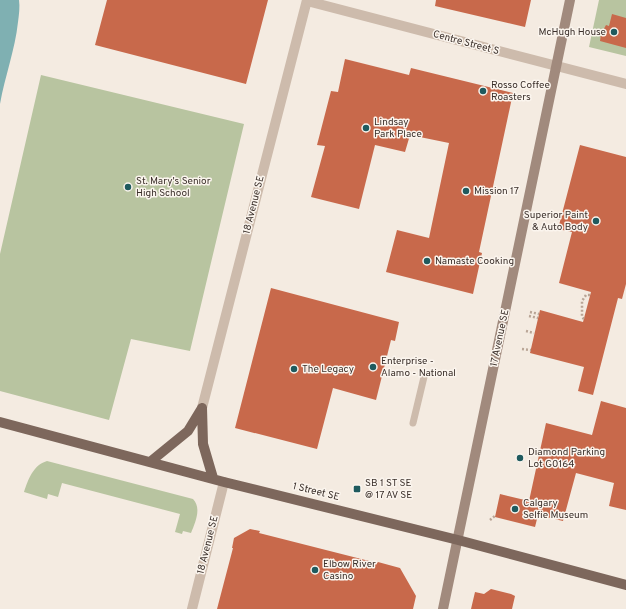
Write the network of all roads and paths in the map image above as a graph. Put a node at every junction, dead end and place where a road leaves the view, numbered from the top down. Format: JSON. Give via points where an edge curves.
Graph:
{"nodes":[{"id":1,"x":570,"y":0,"type":"edge"},
{"id":2,"x":307,"y":1,"type":"edge"},
{"id":3,"x":556,"y":66,"type":"junction"},
{"id":4,"x":626,"y":84,"type":"edge"},
{"id":5,"x":550,"y":216,"type":"dead end"},
{"id":6,"x":561,"y":219,"type":"dead end"},
{"id":7,"x":590,"y":295,"type":"dead end"},
{"id":8,"x":530,"y":312,"type":"dead end"},
{"id":9,"x":539,"y":314,"type":"dead end"},
{"id":10,"x":529,"y":316,"type":"dead end"},
{"id":11,"x":538,"y":318,"type":"dead end"},
{"id":12,"x":584,"y":319,"type":"dead end"},
{"id":13,"x":526,"y":331,"type":"dead end"},
{"id":14,"x":534,"y":333,"type":"dead end"},
{"id":15,"x":522,"y":349,"type":"dead end"},
{"id":16,"x":531,"y":350,"type":"dead end"},
{"id":17,"x":424,"y":377,"type":"dead end"},
{"id":18,"x":202,"y":408,"type":"junction"},
{"id":19,"x":0,"y":422,"type":"edge"},
{"id":20,"x":413,"y":422,"type":"dead end"},
{"id":21,"x":150,"y":462,"type":"junction"},
{"id":22,"x":213,"y":478,"type":"junction"},
{"id":23,"x":224,"y":482,"type":"junction"},
{"id":24,"x":496,"y":515,"type":"dead end"},
{"id":25,"x":490,"y":520,"type":"dead end"},
{"id":26,"x":458,"y":540,"type":"junction"},
{"id":27,"x":626,"y":585,"type":"edge"},
{"id":28,"x":192,"y":609,"type":"edge"},
{"id":29,"x":443,"y":609,"type":"edge"}],
"edges":[{"from":1,"to":3,"type":"main road","name":"17 Avenue SE"},
{"from":2,"to":3,"type":"street","name":"Centre Street S"},
{"from":2,"to":18,"type":"street","name":"18 Avenue SE"},
{"from":3,"to":4,"type":"street","name":"Centre Street S"},
{"from":3,"to":26,"type":"main road","name":"17 Avenue SE"},
{"from":5,"to":6,"type":"path"},
{"from":7,"to":12,"type":"path","via":[[586,295],[582,301]]},
{"from":8,"to":9,"type":"path"},
{"from":10,"to":11,"type":"path"},
{"from":13,"to":14,"type":"path"},
{"from":15,"to":16,"type":"path"},
{"from":17,"to":20,"type":"lane"},
{"from":18,"to":21,"type":"main road","via":[[188,431]]},
{"from":18,"to":22,"type":"main road","via":[[203,444]]},
{"from":19,"to":21,"type":"main road","name":"1 Street SE"},
{"from":21,"to":22,"type":"main road","name":"1 Street SE"},
{"from":22,"to":23,"type":"main road","name":"1 Street SE"},
{"from":23,"to":26,"type":"main road","name":"1 Street SE"},
{"from":23,"to":28,"type":"street","name":"18 Avenue SE"},
{"from":24,"to":25,"type":"path"},
{"from":26,"to":27,"type":"main road","name":"1 Street SE"},
{"from":26,"to":29,"type":"main road","name":"17 Avenue SE"}]}
